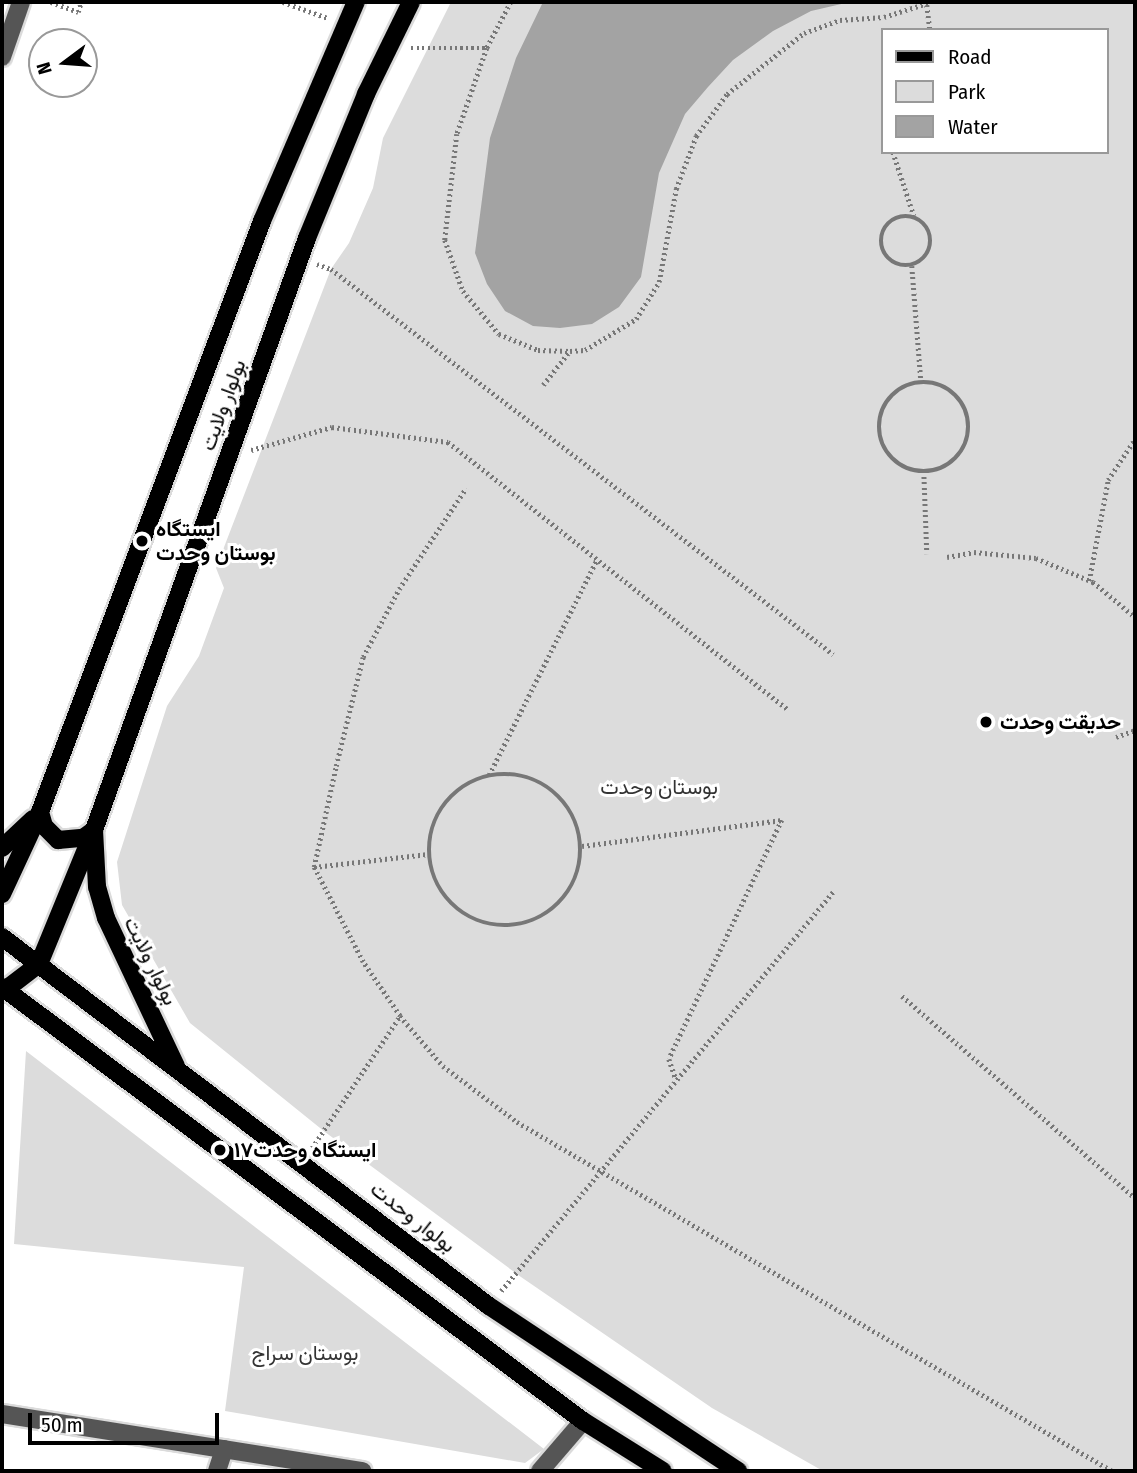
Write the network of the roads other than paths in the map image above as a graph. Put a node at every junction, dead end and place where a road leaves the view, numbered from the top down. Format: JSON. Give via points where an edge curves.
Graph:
{"nodes":[{"id":1,"x":21,"y":2,"type":"edge"},
{"id":2,"x":356,"y":2,"type":"edge"},
{"id":3,"x":411,"y":2,"type":"edge"},
{"id":4,"x":2,"y":57,"type":"edge"},
{"id":5,"x":40,"y":812,"type":"junction"},
{"id":6,"x":94,"y":830,"type":"junction"},
{"id":7,"x":2,"y":848,"type":"edge"},
{"id":8,"x":2,"y":894,"type":"edge"},
{"id":9,"x":2,"y":937,"type":"edge"},
{"id":10,"x":39,"y":964,"type":"junction"},
{"id":11,"x":3,"y":989,"type":"edge"},
{"id":12,"x":176,"y":1066,"type":"junction"},
{"id":13,"x":2,"y":1414,"type":"edge"},
{"id":14,"x":583,"y":1421,"type":"junction"},
{"id":15,"x":224,"y":1449,"type":"junction"},
{"id":16,"x":218,"y":1471,"type":"edge"},
{"id":17,"x":363,"y":1471,"type":"edge"},
{"id":18,"x":540,"y":1471,"type":"edge"},
{"id":19,"x":663,"y":1471,"type":"edge"},
{"id":20,"x":738,"y":1471,"type":"edge"}],
"edges":[{"from":1,"to":4,"type":"street"},
{"from":2,"to":5,"type":"main road","name":"بولوار ولایت","via":[[262,220]]},
{"from":3,"to":6,"type":"main road","name":"بولوار ولایت","via":[[387,48],[300,257]]},
{"from":5,"to":6,"type":"main road","via":[[44,825],[58,840],[83,838]]},
{"from":5,"to":7,"type":"main road","name":"بولوار ولایت"},
{"from":5,"to":8,"type":"main road","name":"بولوار ولایت"},
{"from":6,"to":10,"type":"main road","name":"بولوار ولایت"},
{"from":6,"to":12,"type":"main road","name":"بولوار ولایت","via":[[97,887],[106,918]]},
{"from":9,"to":10,"type":"main road","name":"بولوار وحدت"},
{"from":10,"to":11,"type":"main road"},
{"from":10,"to":12,"type":"main road","name":"بولوار وحدت"},
{"from":11,"to":14,"type":"main road"},
{"from":12,"to":20,"type":"main road","name":"بولوار وحدت","via":[[489,1306]]},
{"from":13,"to":15,"type":"street"},
{"from":14,"to":18,"type":"street"},
{"from":14,"to":19,"type":"main road"},
{"from":15,"to":16,"type":"street"},
{"from":15,"to":17,"type":"street"}]}
